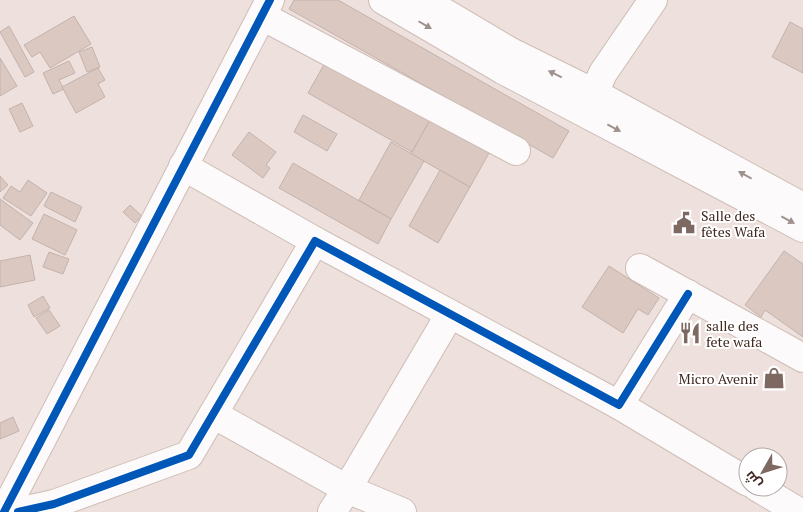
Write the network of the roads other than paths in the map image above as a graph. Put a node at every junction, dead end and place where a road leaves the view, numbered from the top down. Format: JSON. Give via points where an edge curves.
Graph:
{"nodes":[{"id":1,"x":383,"y":0,"type":"edge"},
{"id":2,"x":423,"y":0,"type":"edge"},
{"id":3,"x":653,"y":0,"type":"edge"},
{"id":4,"x":266,"y":8,"type":"edge"},
{"id":5,"x":586,"y":101,"type":"junction"},
{"id":6,"x":516,"y":151,"type":"dead end"},
{"id":7,"x":183,"y":166,"type":"junction"},
{"id":8,"x":803,"y":207,"type":"edge"},
{"id":9,"x":803,"y":228,"type":"edge"},
{"id":10,"x":315,"y":241,"type":"junction"},
{"id":11,"x":640,"y":268,"type":"dead end"},
{"id":12,"x":688,"y":294,"type":"junction"},
{"id":13,"x":450,"y":314,"type":"junction"},
{"id":14,"x":803,"y":358,"type":"edge"},
{"id":15,"x":620,"y":405,"type":"junction"},
{"id":16,"x":213,"y":414,"type":"junction"},
{"id":17,"x":738,"y":476,"type":"edge"},
{"id":18,"x":348,"y":489,"type":"junction"},
{"id":19,"x":774,"y":497,"type":"edge"},
{"id":20,"x":4,"y":512,"type":"edge"},
{"id":21,"x":18,"y":512,"type":"edge"},
{"id":22,"x":332,"y":512,"type":"edge"},
{"id":23,"x":402,"y":512,"type":"edge"},
{"id":24,"x":799,"y":512,"type":"edge"}],
"edges":[{"from":1,"to":5,"type":"street","one_way":true,"via":[[503,70]]},
{"from":5,"to":2,"type":"street","one_way":true},
{"from":3,"to":5,"type":"street"},
{"from":4,"to":6,"type":"street"},
{"from":4,"to":7,"type":"street"},
{"from":8,"to":5,"type":"street","one_way":true},
{"from":5,"to":9,"type":"street","one_way":true},
{"from":7,"to":10,"type":"street"},
{"from":7,"to":20,"type":"street"},
{"from":10,"to":13,"type":"street"},
{"from":10,"to":16,"type":"street"},
{"from":11,"to":12,"type":"street"},
{"from":12,"to":14,"type":"street"},
{"from":12,"to":15,"type":"street"},
{"from":13,"to":15,"type":"street"},
{"from":13,"to":18,"type":"street"},
{"from":15,"to":17,"type":"street"},
{"from":16,"to":18,"type":"street"},
{"from":16,"to":21,"type":"street","via":[[189,456],[54,504]]},
{"from":18,"to":22,"type":"street"},
{"from":18,"to":23,"type":"street"},
{"from":19,"to":24,"type":"street"}]}
